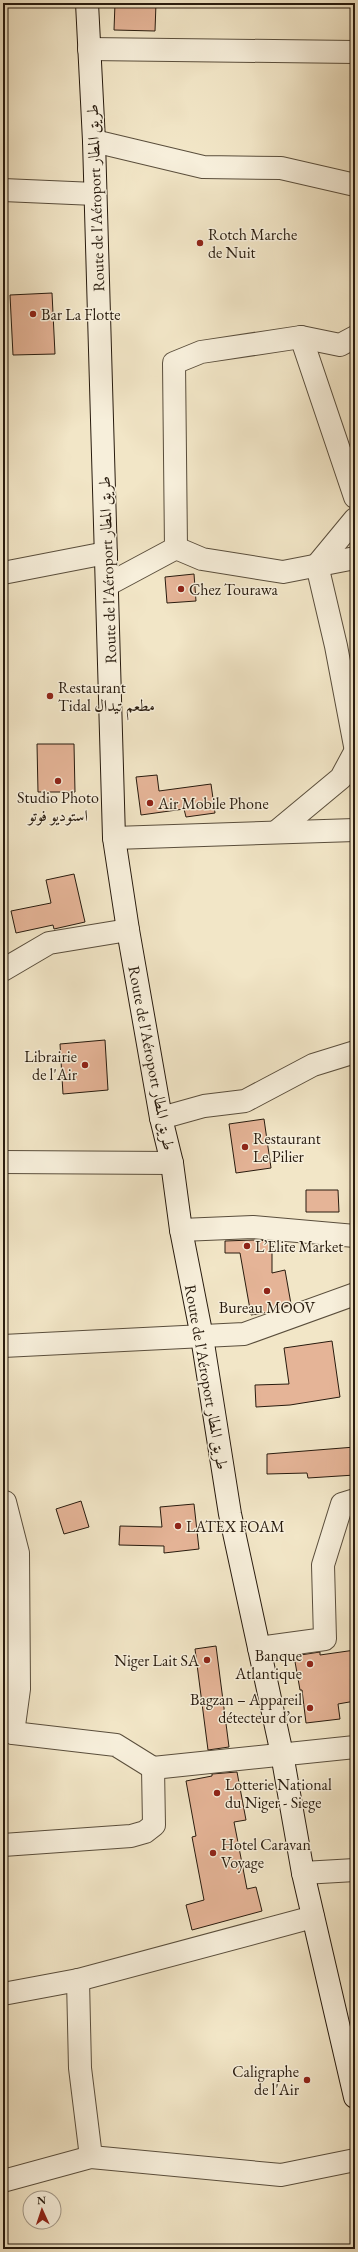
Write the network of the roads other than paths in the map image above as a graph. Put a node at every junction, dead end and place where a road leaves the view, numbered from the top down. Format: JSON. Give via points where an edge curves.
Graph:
{"nodes":[{"id":1,"x":88,"y":3,"type":"edge"},
{"id":2,"x":89,"y":49,"type":"junction"},
{"id":3,"x":355,"y":52,"type":"edge"},
{"id":4,"x":94,"y":141,"type":"junction"},
{"id":5,"x":355,"y":184,"type":"edge"},
{"id":6,"x":3,"y":190,"type":"edge"},
{"id":7,"x":95,"y":194,"type":"junction"},
{"id":8,"x":301,"y":337,"type":"junction"},
{"id":9,"x":355,"y":337,"type":"edge"},
{"id":10,"x":355,"y":497,"type":"edge"},
{"id":11,"x":355,"y":519,"type":"edge"},
{"id":12,"x":176,"y":548,"type":"junction"},
{"id":13,"x":106,"y":553,"type":"junction"},
{"id":14,"x":355,"y":558,"type":"edge"},
{"id":15,"x":316,"y":565,"type":"junction"},
{"id":16,"x":3,"y":573,"type":"edge"},
{"id":17,"x":107,"y":585,"type":"junction"},
{"id":18,"x":354,"y":742,"type":"edge"},
{"id":19,"x":355,"y":830,"type":"edge"},
{"id":20,"x":276,"y":832,"type":"junction"},
{"id":21,"x":114,"y":838,"type":"junction"},
{"id":22,"x":128,"y":930,"type":"junction"},
{"id":23,"x":3,"y":970,"type":"edge"},
{"id":24,"x":355,"y":1052,"type":"edge"},
{"id":25,"x":161,"y":1118,"type":"junction"},
{"id":26,"x":3,"y":1162,"type":"edge"},
{"id":27,"x":172,"y":1164,"type":"junction"},
{"id":28,"x":181,"y":1230,"type":"junction"},
{"id":29,"x":355,"y":1236,"type":"edge"},
{"id":30,"x":355,"y":1294,"type":"edge"},
{"id":31,"x":202,"y":1337,"type":"junction"},
{"id":32,"x":3,"y":1346,"type":"edge"},
{"id":33,"x":4,"y":1499,"type":"edge"},
{"id":34,"x":355,"y":1500,"type":"edge"},
{"id":35,"x":259,"y":1648,"type":"junction"},
{"id":36,"x":8,"y":1732,"type":"edge"},
{"id":37,"x":355,"y":1747,"type":"edge"},
{"id":38,"x":282,"y":1754,"type":"junction"},
{"id":39,"x":153,"y":1768,"type":"junction"},
{"id":40,"x":3,"y":1845,"type":"edge"},
{"id":41,"x":355,"y":1870,"type":"edge"},
{"id":42,"x":303,"y":1873,"type":"junction"},
{"id":43,"x":313,"y":1917,"type":"junction"},
{"id":44,"x":78,"y":1980,"type":"junction"},
{"id":45,"x":3,"y":1994,"type":"edge"},
{"id":46,"x":355,"y":2097,"type":"edge"},
{"id":47,"x":91,"y":2157,"type":"junction"},
{"id":48,"x":355,"y":2160,"type":"edge"},
{"id":49,"x":3,"y":2181,"type":"edge"}],
"edges":[{"from":1,"to":2,"type":"street","name":"Route de l'Aéroport طريق المطار"},
{"from":2,"to":3,"type":"street"},
{"from":2,"to":4,"type":"street","name":"Route de l'Aéroport طريق المطار"},
{"from":4,"to":5,"type":"street","via":[[203,167],[281,168]]},
{"from":4,"to":7,"type":"street","name":"Route de l'Aéroport طريق المطار"},
{"from":6,"to":7,"type":"street"},
{"from":7,"to":13,"type":"street","name":"Route de l'Aéroport طريق المطار"},
{"from":8,"to":9,"type":"street","via":[[340,345]]},
{"from":8,"to":10,"type":"street"},
{"from":8,"to":12,"type":"street","via":[[201,352],[174,364]]},
{"from":11,"to":15,"type":"street"},
{"from":12,"to":15,"type":"street","via":[[202,560],[283,572]]},
{"from":12,"to":17,"type":"street"},
{"from":13,"to":16,"type":"street"},
{"from":13,"to":17,"type":"street","name":"Route de l'Aéroport طريق المطار"},
{"from":14,"to":15,"type":"street"},
{"from":15,"to":18,"type":"street","via":[[336,646]]},
{"from":17,"to":21,"type":"street","name":"Route de l'Aéroport طريق المطار"},
{"from":18,"to":20,"type":"street","via":[[341,778]]},
{"from":19,"to":20,"type":"street"},
{"from":20,"to":21,"type":"street"},
{"from":21,"to":22,"type":"street","name":"Route de l'Aéroport طريق المطار"},
{"from":22,"to":23,"type":"street","via":[[49,943]]},
{"from":22,"to":25,"type":"street","name":"Route de l'Aéroport طريق المطار"},
{"from":24,"to":25,"type":"street","via":[[313,1066],[245,1101],[204,1106]]},
{"from":25,"to":27,"type":"street","name":"Route de l'Aéroport طريق المطار"},
{"from":26,"to":27,"type":"street"},
{"from":27,"to":28,"type":"street","name":"Route de l'Aéroport طريق المطار"},
{"from":28,"to":29,"type":"street","via":[[253,1227]]},
{"from":28,"to":31,"type":"street","name":"Route de l'Aéroport طريق المطار"},
{"from":30,"to":31,"type":"street","via":[[244,1334]]},
{"from":31,"to":32,"type":"street"},
{"from":31,"to":35,"type":"street","name":"Route de l'Aéroport طريق المطار","via":[[230,1514]]},
{"from":33,"to":36,"type":"street","via":[[18,1554],[19,1689]]},
{"from":34,"to":35,"type":"street","via":[[342,1504],[323,1565],[325,1639]]},
{"from":35,"to":38,"type":"street","name":"Route de l'Aéroport طريق المطار"},
{"from":36,"to":39,"type":"street","via":[[116,1745]]},
{"from":37,"to":38,"type":"street"},
{"from":38,"to":39,"type":"street"},
{"from":38,"to":42,"type":"street","name":"Route de l'Aéroport طريق المطار"},
{"from":39,"to":40,"type":"street","via":[[154,1825],[145,1832],[131,1836]]},
{"from":41,"to":42,"type":"street"},
{"from":42,"to":43,"type":"street","name":"Route de l'Aéroport طريق المطار"},
{"from":43,"to":44,"type":"street"},
{"from":43,"to":46,"type":"street","name":"Route de l'Aéroport طريق المطار"},
{"from":44,"to":45,"type":"street"},
{"from":44,"to":47,"type":"street","via":[[80,2068]]},
{"from":47,"to":48,"type":"street","via":[[281,2175]]},
{"from":47,"to":49,"type":"street"}]}
